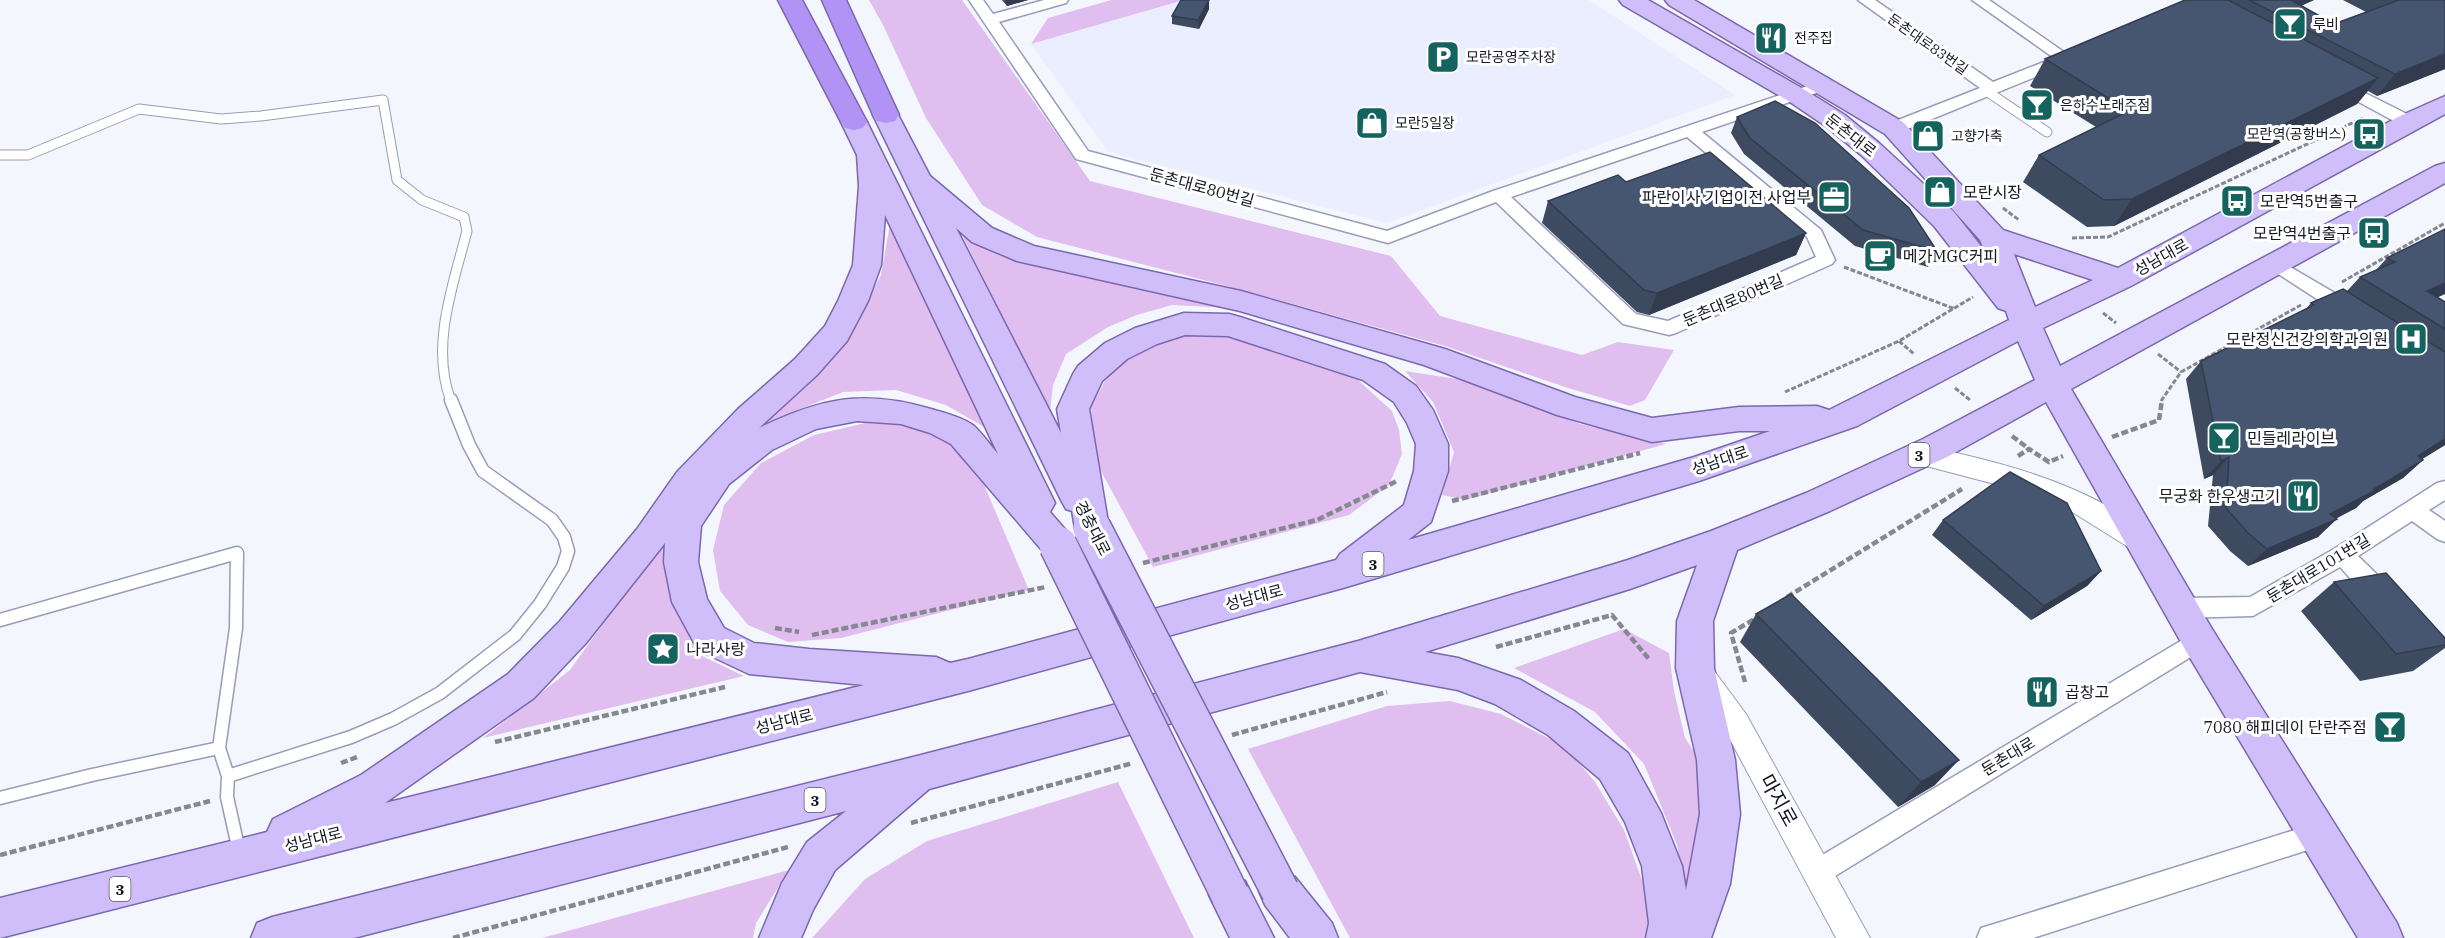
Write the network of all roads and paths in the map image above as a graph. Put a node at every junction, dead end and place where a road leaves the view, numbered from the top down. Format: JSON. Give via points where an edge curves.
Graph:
{"nodes":[{"id":1,"x":782,"y":0,"type":"edge"},
{"id":2,"x":790,"y":0,"type":"edge"},
{"id":3,"x":828,"y":0,"type":"edge"},
{"id":4,"x":834,"y":0,"type":"edge"},
{"id":5,"x":976,"y":0,"type":"edge"},
{"id":6,"x":1061,"y":0,"type":"edge"},
{"id":7,"x":1631,"y":0,"type":"edge"},
{"id":8,"x":1677,"y":0,"type":"edge"},
{"id":9,"x":1865,"y":0,"type":"edge"},
{"id":10,"x":1979,"y":0,"type":"edge"},
{"id":11,"x":990,"y":20,"type":"junction"},
{"id":12,"x":810,"y":36,"type":"junction"},
{"id":13,"x":849,"y":36,"type":"junction"},
{"id":14,"x":2324,"y":77,"type":"edge"},
{"id":15,"x":1825,"y":85,"type":"junction"},
{"id":16,"x":1988,"y":89,"type":"junction"},
{"id":17,"x":1796,"y":95,"type":"junction"},
{"id":18,"x":2445,"y":104,"type":"edge"},
{"id":19,"x":886,"y":115,"type":"joint"},
{"id":20,"x":2396,"y":115,"type":"junction"},
{"id":21,"x":854,"y":122,"type":"joint"},
{"id":22,"x":1894,"y":128,"type":"junction"},
{"id":23,"x":1691,"y":132,"type":"junction"},
{"id":24,"x":2048,"y":132,"type":"dead end"},
{"id":25,"x":870,"y":154,"type":"junction"},
{"id":26,"x":0,"y":155,"type":"edge"},
{"id":27,"x":2445,"y":172,"type":"edge"},
{"id":28,"x":921,"y":182,"type":"junction"},
{"id":29,"x":1499,"y":195,"type":"junction"},
{"id":30,"x":2445,"y":223,"type":"edge"},
{"id":31,"x":1993,"y":237,"type":"junction"},
{"id":32,"x":2065,"y":238,"type":"dead end"},
{"id":33,"x":1826,"y":260,"type":"junction"},
{"id":34,"x":2275,"y":264,"type":"junction"},
{"id":35,"x":2121,"y":279,"type":"junction"},
{"id":36,"x":2322,"y":294,"type":"junction"},
{"id":37,"x":2026,"y":324,"type":"junction"},
{"id":38,"x":2370,"y":324,"type":"edge"},
{"id":39,"x":1899,"y":341,"type":"junction"},
{"id":40,"x":1935,"y":371,"type":"junction"},
{"id":41,"x":2052,"y":385,"type":"junction"},
{"id":42,"x":1780,"y":394,"type":"dead end"},
{"id":43,"x":1846,"y":417,"type":"junction"},
{"id":44,"x":1991,"y":418,"type":"junction"},
{"id":45,"x":2158,"y":420,"type":"dead end"},
{"id":46,"x":2029,"y":449,"type":"junction"},
{"id":47,"x":1646,"y":451,"type":"dead end"},
{"id":48,"x":1920,"y":455,"type":"junction"},
{"id":49,"x":2049,"y":462,"type":"dead end"},
{"id":50,"x":1992,"y":471,"type":"junction"},
{"id":51,"x":2445,"y":489,"type":"edge"},
{"id":52,"x":1424,"y":494,"type":"junction"},
{"id":53,"x":2413,"y":510,"type":"junction"},
{"id":54,"x":1092,"y":528,"type":"junction"},
{"id":55,"x":2445,"y":533,"type":"edge"},
{"id":56,"x":1723,"y":541,"type":"junction"},
{"id":57,"x":2142,"y":542,"type":"junction"},
{"id":58,"x":1058,"y":545,"type":"junction"},
{"id":59,"x":2342,"y":555,"type":"junction"},
{"id":60,"x":1135,"y":565,"type":"dead end"},
{"id":61,"x":1342,"y":573,"type":"junction"},
{"id":62,"x":1055,"y":584,"type":"dead end"},
{"id":63,"x":1779,"y":603,"type":"edge"},
{"id":64,"x":2182,"y":608,"type":"junction"},
{"id":65,"x":2402,"y":613,"type":"edge"},
{"id":66,"x":1760,"y":615,"type":"edge"},
{"id":67,"x":0,"y":620,"type":"edge"},
{"id":68,"x":775,"y":628,"type":"dead end"},
{"id":69,"x":2199,"y":640,"type":"junction"},
{"id":70,"x":1486,"y":649,"type":"dead end"},
{"id":71,"x":1358,"y":657,"type":"junction"},
{"id":72,"x":1649,"y":659,"type":"dead end"},
{"id":73,"x":1695,"y":668,"type":"junction"},
{"id":74,"x":968,"y":675,"type":"junction"},
{"id":75,"x":1745,"y":682,"type":"dead end"},
{"id":76,"x":725,"y":687,"type":"dead end"},
{"id":77,"x":490,"y":744,"type":"dead end"},
{"id":78,"x":219,"y":748,"type":"junction"},
{"id":79,"x":921,"y":773,"type":"junction"},
{"id":80,"x":228,"y":776,"type":"junction"},
{"id":81,"x":0,"y":798,"type":"edge"},
{"id":82,"x":2320,"y":834,"type":"junction"},
{"id":83,"x":791,"y":846,"type":"dead end"},
{"id":84,"x":240,"y":858,"type":"junction"},
{"id":85,"x":1818,"y":872,"type":"junction"},
{"id":86,"x":1281,"y":891,"type":"junction"},
{"id":87,"x":1230,"y":895,"type":"junction"},
{"id":88,"x":0,"y":920,"type":"edge"},
{"id":89,"x":272,"y":938,"type":"edge"},
{"id":90,"x":453,"y":938,"type":"edge"},
{"id":91,"x":780,"y":938,"type":"edge"},
{"id":92,"x":1241,"y":938,"type":"edge"},
{"id":93,"x":1252,"y":938,"type":"edge"},
{"id":94,"x":1306,"y":938,"type":"edge"},
{"id":95,"x":1317,"y":938,"type":"edge"},
{"id":96,"x":1666,"y":938,"type":"edge"},
{"id":97,"x":1690,"y":938,"type":"edge"},
{"id":98,"x":1854,"y":938,"type":"edge"},
{"id":99,"x":1991,"y":938,"type":"edge"},
{"id":100,"x":2382,"y":938,"type":"edge"}],
"edges":[{"from":1,"to":12,"type":"highway"},
{"from":2,"to":12,"type":"highway"},
{"from":3,"to":13,"type":"highway"},
{"from":4,"to":13,"type":"highway"},
{"from":5,"to":11,"type":"street","name":"둔촌대로80번길"},
{"from":6,"to":11,"type":"street"},
{"from":7,"to":17,"type":"main road","name":"둔촌대로"},
{"from":8,"to":15,"type":"main road","name":"둔촌대로"},
{"from":9,"to":16,"type":"street","name":"둔촌대로83번길"},
{"from":10,"to":16,"type":"street","name":"둔촌대로83번길","via":[[2071,56]]},
{"from":11,"to":29,"type":"street","name":"둔촌대로80번길","via":[[1082,155],[1388,237]]},
{"from":12,"to":21,"type":"highway"},
{"from":13,"to":19,"type":"highway"},
{"from":14,"to":20,"type":"street"},
{"from":15,"to":17,"type":"street","name":"둔촌대로80번길"},
{"from":15,"to":22,"type":"main road","name":"둔촌대로"},
{"from":16,"to":22,"type":"street","name":"둔촌대로83번길"},
{"from":16,"to":24,"type":"lane","name":"둔촌대로83번길"},
{"from":17,"to":23,"type":"street","name":"둔촌대로80번길"},
{"from":17,"to":37,"type":"main road","name":"둔촌대로","via":[[1870,149],[1944,219]]},
{"from":18,"to":20,"type":"main road","name":"성남대로","number":"3"},
{"from":19,"to":28,"type":"main road","name":"경충대로"},
{"from":20,"to":32,"type":"path","via":[[2108,237]]},
{"from":20,"to":35,"type":"main road","name":"성남대로","number":"3"},
{"from":21,"to":25,"type":"main road"},
{"from":22,"to":31,"type":"main road","name":"둔촌대로"},
{"from":23,"to":29,"type":"street","name":"둔촌대로80번길"},
{"from":23,"to":33,"type":"street","via":[[1815,234]]},
{"from":25,"to":58,"type":"main road"},
{"from":25,"to":84,"type":"main road","via":[[873,186],[867,265],[836,333],[689,481],[649,539],[573,632],[520,686],[430,751],[375,788]]},
{"from":26,"to":80,"type":"lane","via":[[28,155],[139,109],[196,119],[223,119],[383,100],[397,180],[422,200],[464,217],[467,231],[442,330],[447,390],[483,471],[552,520],[564,537],[568,551],[563,567],[514,635],[440,693],[351,737]]},
{"from":27,"to":34,"type":"main road","number":"3"},
{"from":28,"to":43,"type":"main road","via":[[982,234],[1027,254],[1241,301],[1434,357],[1568,407],[1652,430],[1739,419]]},
{"from":28,"to":54,"type":"main road","name":"경충대로"},
{"from":29,"to":33,"type":"street","name":"둔촌대로80번길","via":[[1630,320],[1669,328]]},
{"from":30,"to":36,"type":"path"},
{"from":31,"to":35,"type":"main road"},
{"from":31,"to":37,"type":"main road","name":"둔촌대로"},
{"from":33,"to":39,"type":"path","via":[[1956,309]]},
{"from":34,"to":36,"type":"street"},
{"from":34,"to":41,"type":"main road","number":"3"},
{"from":35,"to":37,"type":"main road","name":"성남대로","number":"3"},
{"from":36,"to":38,"type":"street"},
{"from":36,"to":45,"type":"path","via":[[2181,372],[2161,401]]},
{"from":37,"to":40,"type":"main road","name":"성남대로","number":"3"},
{"from":37,"to":41,"type":"main road","name":"둔촌대로"},
{"from":39,"to":40,"type":"path"},
{"from":39,"to":42,"type":"path"},
{"from":40,"to":43,"type":"main road","name":"성남대로","number":"3"},
{"from":40,"to":44,"type":"path"},
{"from":41,"to":44,"type":"main road","number":"3"},
{"from":41,"to":57,"type":"main road","name":"둔촌대로"},
{"from":43,"to":61,"type":"main road","name":"성남대로","number":"3","via":[[1700,468]]},
{"from":44,"to":46,"type":"path"},
{"from":44,"to":48,"type":"main road","number":"3"},
{"from":46,"to":49,"type":"path"},
{"from":46,"to":50,"type":"path"},
{"from":47,"to":52,"type":"path","via":[[1438,504]]},
{"from":48,"to":50,"type":"street"},
{"from":48,"to":56,"type":"main road","number":"3"},
{"from":50,"to":57,"type":"street","via":[[2098,513]]},
{"from":50,"to":63,"type":"path"},
{"from":51,"to":53,"type":"street","name":"둔촌대로101번길"},
{"from":52,"to":54,"type":"main road","via":[[1431,471],[1432,444],[1422,419],[1405,394],[1374,372],[1229,325],[1184,324],[1116,351],[1089,374],[1073,409]]},
{"from":52,"to":60,"type":"path","via":[[1396,481],[1317,520]]},
{"from":52,"to":61,"type":"main road","via":[[1419,512]]},
{"from":53,"to":55,"type":"street"},
{"from":53,"to":59,"type":"street","name":"둔촌대로101번길"},
{"from":54,"to":86,"type":"main road","name":"경충대로","bridge":true},
{"from":56,"to":71,"type":"main road","number":"3","via":[[1630,574]]},
{"from":56,"to":73,"type":"main road","via":[[1695,621]]},
{"from":57,"to":64,"type":"main road","name":"둔촌대로"},
{"from":58,"to":74,"type":"main road","via":[[962,435],[901,412],[857,409],[809,418],[761,441],[717,475],[684,524],[681,562],[690,602],[711,639],[749,658]]},
{"from":58,"to":87,"type":"main road","bridge":true},
{"from":59,"to":64,"type":"street","name":"둔촌대로101번길","via":[[2253,606]]},
{"from":59,"to":65,"type":"street"},
{"from":61,"to":74,"type":"main road","name":"성남대로","number":"3"},
{"from":62,"to":68,"type":"path","via":[[811,635]]},
{"from":64,"to":69,"type":"main road","name":"둔촌대로"},
{"from":66,"to":75,"type":"path","via":[[1731,633]]},
{"from":67,"to":78,"type":"lane","via":[[237,553],[236,628]]},
{"from":69,"to":82,"type":"main road","name":"둔촌대로"},
{"from":69,"to":85,"type":"street","name":"둔촌대로"},
{"from":70,"to":72,"type":"path","via":[[1612,615]]},
{"from":71,"to":79,"type":"main road","number":"3"},
{"from":71,"to":96,"type":"main road","via":[[1458,674],[1508,692],[1561,723],[1614,766],[1641,813],[1662,866],[1670,923]]},
{"from":73,"to":85,"type":"street","name":"마지로","via":[[1736,723]]},
{"from":73,"to":97,"type":"main road","via":[[1716,760],[1720,814],[1709,884]]},
{"from":74,"to":84,"type":"main road","name":"성남대로","number":"3"},
{"from":76,"to":77,"type":"path"},
{"from":78,"to":80,"type":"lane"},
{"from":78,"to":81,"type":"lane"},
{"from":79,"to":89,"type":"main road","number":"3"},
{"from":79,"to":91,"type":"main road","via":[[821,856],[797,897]]},
{"from":80,"to":84,"type":"lane","via":[[227,797]]},
{"from":82,"to":99,"type":"street"},
{"from":82,"to":100,"type":"main road","name":"둔촌대로"},
{"from":83,"to":90,"type":"path"},
{"from":84,"to":88,"type":"main road","name":"성남대로","number":"3"},
{"from":85,"to":98,"type":"street","name":"마지로"},
{"from":86,"to":94,"type":"main road","name":"경충대로"},
{"from":86,"to":95,"type":"main road"},
{"from":87,"to":92,"type":"main road"},
{"from":87,"to":93,"type":"main road"}]}
